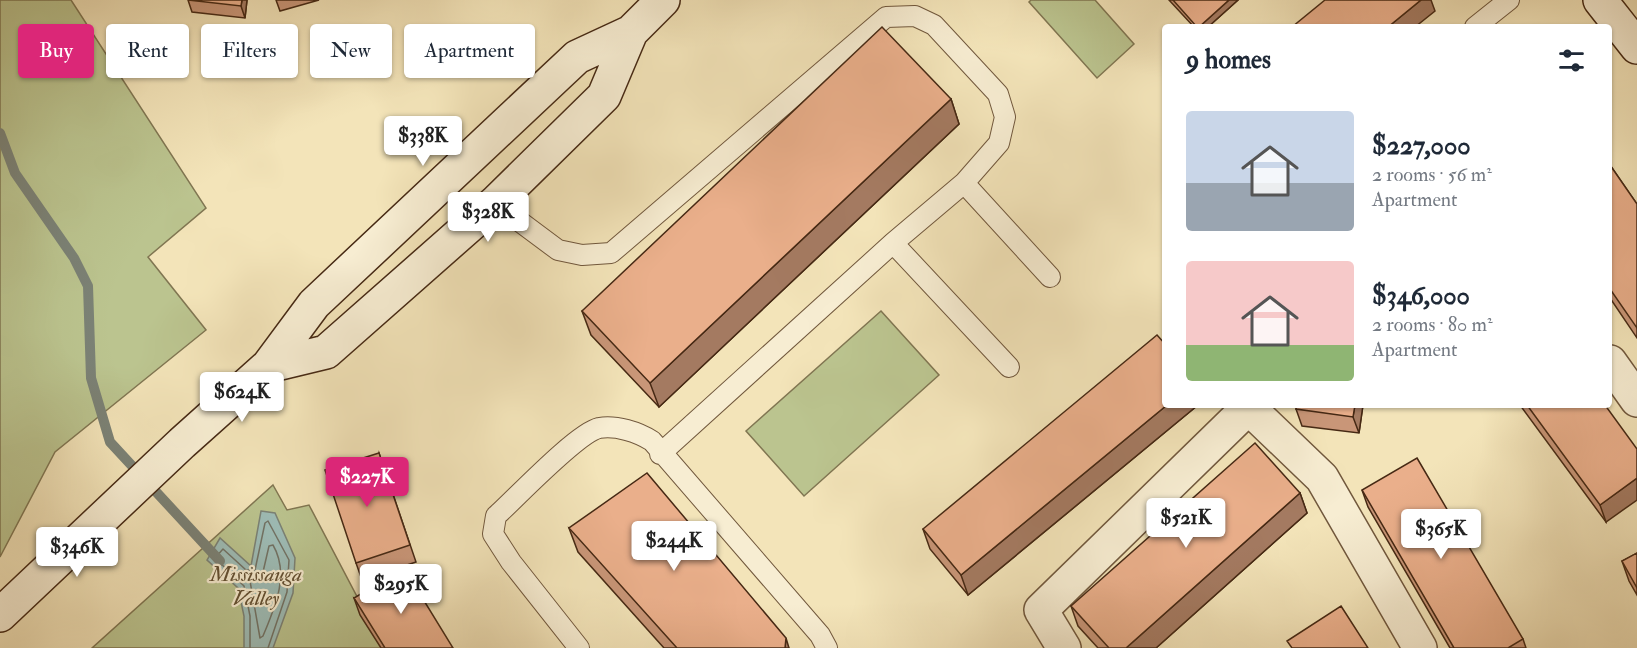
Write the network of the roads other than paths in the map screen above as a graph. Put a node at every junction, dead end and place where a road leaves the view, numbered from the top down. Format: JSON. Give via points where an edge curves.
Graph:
{"nodes":[{"id":1,"x":663,"y":0,"type":"edge"},
{"id":2,"x":1509,"y":0,"type":"edge"},
{"id":3,"x":1600,"y":0,"type":"edge"},
{"id":4,"x":1479,"y":24,"type":"edge"},
{"id":5,"x":631,"y":32,"type":"junction"},
{"id":6,"x":1637,"y":46,"type":"edge"},
{"id":7,"x":964,"y":183,"type":"junction"},
{"id":8,"x":495,"y":203,"type":"junction"},
{"id":9,"x":893,"y":243,"type":"junction"},
{"id":10,"x":1050,"y":277,"type":"dead end"},
{"id":11,"x":1612,"y":365,"type":"edge"},
{"id":12,"x":268,"y":366,"type":"junction"},
{"id":13,"x":1009,"y":367,"type":"dead end"},
{"id":14,"x":1637,"y":400,"type":"edge"},
{"id":15,"x":1250,"y":408,"type":"edge"},
{"id":16,"x":1252,"y":408,"type":"edge"},
{"id":17,"x":660,"y":454,"type":"junction"},
{"id":18,"x":0,"y":615,"type":"edge"},
{"id":19,"x":579,"y":648,"type":"edge"},
{"id":20,"x":827,"y":648,"type":"edge"},
{"id":21,"x":1064,"y":648,"type":"edge"},
{"id":22,"x":1420,"y":648,"type":"edge"}],
"edges":[{"from":1,"to":5,"type":"main road"},
{"from":2,"to":4,"type":"lane"},
{"from":3,"to":6,"type":"main road"},
{"from":5,"to":8,"type":"main road","via":[[604,96]]},
{"from":5,"to":12,"type":"main road","via":[[577,57],[314,304]]},
{"from":7,"to":8,"type":"lane","via":[[999,143],[1005,117],[998,94],[934,26],[915,15],[886,17],[611,253],[582,255],[558,250]]},
{"from":7,"to":9,"type":"lane"},
{"from":7,"to":10,"type":"lane"},
{"from":8,"to":12,"type":"main road","via":[[326,352]]},
{"from":9,"to":13,"type":"lane"},
{"from":9,"to":17,"type":"lane"},
{"from":11,"to":14,"type":"main road"},
{"from":12,"to":18,"type":"main road"},
{"from":15,"to":21,"type":"main road","via":[[1041,610]]},
{"from":16,"to":22,"type":"main road","via":[[1322,478]]},
{"from":17,"to":19,"type":"lane","via":[[643,435],[624,429],[598,428],[580,438],[496,516],[493,534],[499,545]]},
{"from":17,"to":20,"type":"lane","via":[[820,635]]}]}
